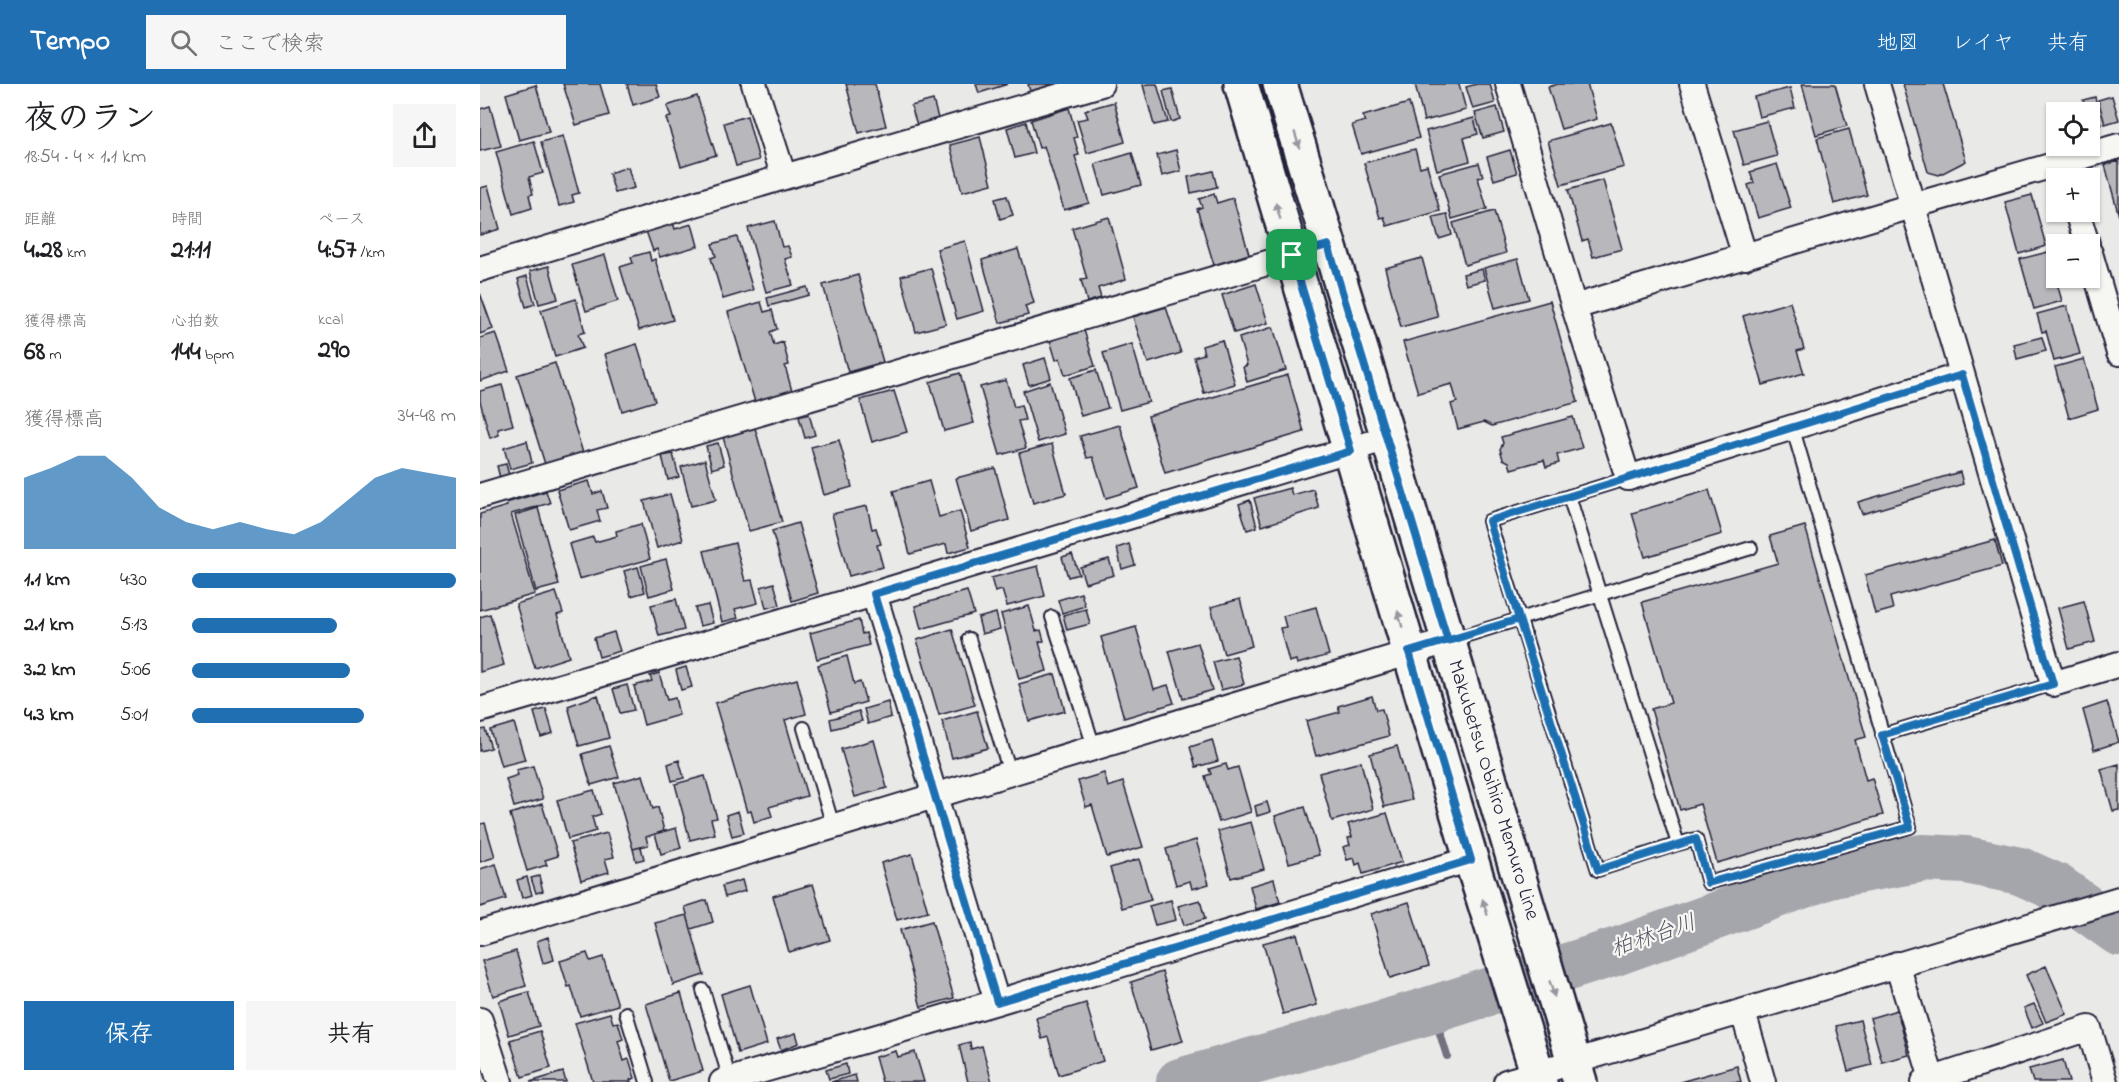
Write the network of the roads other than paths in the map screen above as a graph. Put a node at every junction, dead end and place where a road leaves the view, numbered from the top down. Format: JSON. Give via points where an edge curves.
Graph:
{"nodes":[{"id":1,"x":754,"y":84,"type":"edge"},
{"id":2,"x":1101,"y":84,"type":"edge"},
{"id":3,"x":1241,"y":84,"type":"edge"},
{"id":4,"x":1280,"y":84,"type":"edge"},
{"id":5,"x":1508,"y":84,"type":"edge"},
{"id":6,"x":1692,"y":84,"type":"edge"},
{"id":7,"x":1877,"y":84,"type":"edge"},
{"id":8,"x":2119,"y":146,"type":"edge"},
{"id":9,"x":2070,"y":168,"type":"edge"},
{"id":10,"x":2046,"y":174,"type":"edge"},
{"id":11,"x":784,"y":177,"type":"junction"},
{"id":12,"x":1912,"y":206,"type":"junction"},
{"id":13,"x":1328,"y":245,"type":"junction"},
{"id":14,"x":1292,"y":255,"type":"junction"},
{"id":15,"x":1745,"y":257,"type":"junction"},
{"id":16,"x":480,"y":269,"type":"edge"},
{"id":17,"x":2100,"y":287,"type":"edge"},
{"id":18,"x":1574,"y":307,"type":"junction"},
{"id":19,"x":2119,"y":352,"type":"edge"},
{"id":20,"x":1962,"y":375,"type":"junction"},
{"id":21,"x":1792,"y":426,"type":"junction"},
{"id":22,"x":1388,"y":438,"type":"junction"},
{"id":23,"x":1351,"y":451,"type":"junction"},
{"id":24,"x":1628,"y":478,"type":"junction"},
{"id":25,"x":480,"y":496,"type":"edge"},
{"id":26,"x":1569,"y":496,"type":"junction"},
{"id":27,"x":1751,"y":548,"type":"dead end"},
{"id":28,"x":874,"y":594,"type":"junction"},
{"id":29,"x":1600,"y":594,"type":"junction"},
{"id":30,"x":1052,"y":617,"type":"dead end"},
{"id":31,"x":1519,"y":619,"type":"junction"},
{"id":32,"x":969,"y":639,"type":"dead end"},
{"id":33,"x":1448,"y":641,"type":"junction"},
{"id":34,"x":1409,"y":652,"type":"junction"},
{"id":35,"x":2119,"y":664,"type":"edge"},
{"id":36,"x":2053,"y":684,"type":"junction"},
{"id":37,"x":480,"y":710,"type":"edge"},
{"id":38,"x":804,"y":728,"type":"dead end"},
{"id":39,"x":1882,"y":735,"type":"junction"},
{"id":40,"x":1094,"y":747,"type":"junction"},
{"id":41,"x":1010,"y":773,"type":"junction"},
{"id":42,"x":936,"y":795,"type":"junction"},
{"id":43,"x":833,"y":826,"type":"junction"},
{"id":44,"x":1678,"y":844,"type":"junction"},
{"id":45,"x":1471,"y":860,"type":"junction"},
{"id":46,"x":2119,"y":899,"type":"edge"},
{"id":47,"x":480,"y":933,"type":"edge"},
{"id":48,"x":1897,"y":964,"type":"junction"},
{"id":49,"x":703,"y":990,"type":"dead end"},
{"id":50,"x":997,"y":1002,"type":"junction"},
{"id":51,"x":1743,"y":1012,"type":"junction"},
{"id":52,"x":626,"y":1013,"type":"dead end"},
{"id":53,"x":480,"y":1020,"type":"edge"},
{"id":54,"x":1577,"y":1072,"type":"edge"},
{"id":55,"x":1539,"y":1077,"type":"edge"},
{"id":56,"x":726,"y":1081,"type":"edge"},
{"id":57,"x":1930,"y":1081,"type":"edge"},
{"id":58,"x":500,"y":1082,"type":"edge"},
{"id":59,"x":647,"y":1082,"type":"edge"},
{"id":60,"x":1506,"y":1082,"type":"edge"},
{"id":61,"x":1763,"y":1082,"type":"edge"},
{"id":62,"x":2105,"y":1082,"type":"edge"}],
"edges":[{"from":1,"to":11,"type":"street"},
{"from":2,"to":11,"type":"street"},
{"from":14,"to":3,"type":"main road","name":"Makubetsu Obihiro Memuro Line","one_way":true},
{"from":4,"to":13,"type":"main road","name":"Makubetsu Obihiro Memuro Line","one_way":true},
{"from":5,"to":18,"type":"street"},
{"from":6,"to":15,"type":"street"},
{"from":7,"to":12,"type":"street"},
{"from":8,"to":9,"type":"street"},
{"from":10,"to":12,"type":"street"},
{"from":11,"to":16,"type":"street"},
{"from":12,"to":15,"type":"street"},
{"from":12,"to":20,"type":"street"},
{"from":13,"to":14,"type":"street"},
{"from":13,"to":22,"type":"main road","name":"Makubetsu Obihiro Memuro Line"},
{"from":14,"to":23,"type":"main road","name":"Makubetsu Obihiro Memuro Line"},
{"from":14,"to":25,"type":"street"},
{"from":15,"to":18,"type":"street"},
{"from":17,"to":19,"type":"street"},
{"from":18,"to":24,"type":"street"},
{"from":20,"to":21,"type":"street"},
{"from":20,"to":36,"type":"street"},
{"from":21,"to":24,"type":"street"},
{"from":21,"to":39,"type":"lane"},
{"from":22,"to":23,"type":"street"},
{"from":22,"to":33,"type":"main road","name":"Makubetsu Obihiro Memuro Line"},
{"from":23,"to":28,"type":"street"},
{"from":34,"to":23,"type":"main road","name":"Makubetsu Obihiro Memuro Line","one_way":true},
{"from":24,"to":26,"type":"lane"},
{"from":26,"to":29,"type":"lane"},
{"from":26,"to":31,"type":"lane","via":[[1489,521]]},
{"from":27,"to":29,"type":"lane"},
{"from":28,"to":37,"type":"street"},
{"from":28,"to":42,"type":"street"},
{"from":29,"to":31,"type":"lane"},
{"from":29,"to":44,"type":"lane"},
{"from":30,"to":40,"type":"lane"},
{"from":31,"to":33,"type":"lane"},
{"from":31,"to":44,"type":"lane","via":[[1598,870]]},
{"from":32,"to":41,"type":"lane"},
{"from":33,"to":34,"type":"street"},
{"from":33,"to":54,"type":"main road","name":"Makubetsu Obihiro Memuro Line","one_way":true},
{"from":34,"to":40,"type":"street"},
{"from":34,"to":45,"type":"main road","name":"Makubetsu Obihiro Memuro Line"},
{"from":35,"to":36,"type":"street"},
{"from":36,"to":39,"type":"lane"},
{"from":38,"to":43,"type":"lane"},
{"from":39,"to":44,"type":"lane","via":[[1910,827],[1708,883],[1696,839]]},
{"from":40,"to":41,"type":"street"},
{"from":41,"to":42,"type":"street"},
{"from":42,"to":43,"type":"street"},
{"from":42,"to":50,"type":"street"},
{"from":43,"to":47,"type":"street"},
{"from":45,"to":50,"type":"street"},
{"from":55,"to":45,"type":"main road","name":"Makubetsu Obihiro Memuro Line","one_way":true},
{"from":46,"to":48,"type":"street"},
{"from":48,"to":51,"type":"street"},
{"from":48,"to":57,"type":"street"},
{"from":49,"to":56,"type":"lane"},
{"from":50,"to":56,"type":"street"},
{"from":51,"to":54,"type":"street"},
{"from":51,"to":61,"type":"street"},
{"from":52,"to":59,"type":"lane"},
{"from":53,"to":58,"type":"street"},
{"from":54,"to":55,"type":"street"},
{"from":55,"to":60,"type":"street"},
{"from":57,"to":62,"type":"street","via":[[2089,1028]]}]}
